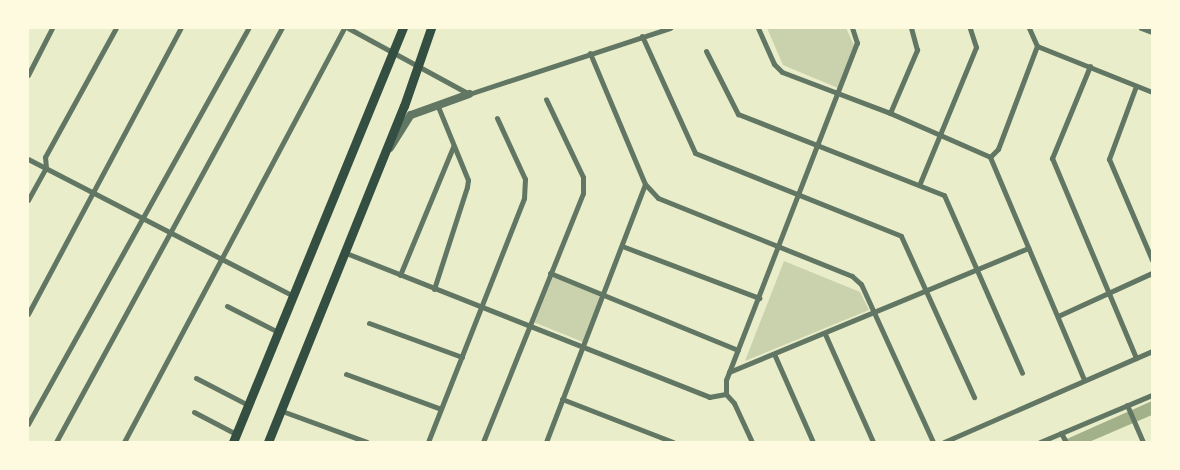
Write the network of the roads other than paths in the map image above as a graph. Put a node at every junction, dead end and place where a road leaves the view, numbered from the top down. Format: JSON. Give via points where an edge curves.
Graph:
{"nodes":[{"id":1,"x":52,"y":28,"type":"edge"},
{"id":2,"x":116,"y":28,"type":"edge"},
{"id":3,"x":181,"y":28,"type":"edge"},
{"id":4,"x":248,"y":28,"type":"edge"},
{"id":5,"x":282,"y":28,"type":"edge"},
{"id":6,"x":344,"y":28,"type":"edge"},
{"id":7,"x":348,"y":28,"type":"edge"},
{"id":8,"x":403,"y":28,"type":"edge"},
{"id":9,"x":431,"y":28,"type":"edge"},
{"id":10,"x":670,"y":28,"type":"edge"},
{"id":11,"x":758,"y":28,"type":"edge"},
{"id":12,"x":852,"y":28,"type":"edge"},
{"id":13,"x":911,"y":28,"type":"edge"},
{"id":14,"x":970,"y":28,"type":"edge"},
{"id":15,"x":1029,"y":28,"type":"edge"},
{"id":16,"x":1141,"y":28,"type":"edge"},
{"id":17,"x":1152,"y":32,"type":"edge"},
{"id":18,"x":642,"y":36,"type":"junction"},
{"id":19,"x":1037,"y":46,"type":"junction"},
{"id":20,"x":394,"y":51,"type":"junction"},
{"id":21,"x":706,"y":52,"type":"dead end"},
{"id":22,"x":590,"y":53,"type":"junction"},
{"id":23,"x":419,"y":64,"type":"junction"},
{"id":24,"x":1090,"y":66,"type":"junction"},
{"id":25,"x":28,"y":75,"type":"edge"},
{"id":26,"x":1136,"y":86,"type":"junction"},
{"id":27,"x":1152,"y":92,"type":"edge"},
{"id":28,"x":469,"y":94,"type":"junction"},
{"id":29,"x":839,"y":94,"type":"junction"},
{"id":30,"x":546,"y":100,"type":"dead end"},
{"id":31,"x":437,"y":104,"type":"junction"},
{"id":32,"x":890,"y":112,"type":"junction"},
{"id":33,"x":497,"y":118,"type":"dead end"},
{"id":34,"x":940,"y":134,"type":"junction"},
{"id":35,"x":819,"y":144,"type":"junction"},
{"id":36,"x":452,"y":148,"type":"junction"},
{"id":37,"x":990,"y":157,"type":"junction"},
{"id":38,"x":28,"y":159,"type":"edge"},
{"id":39,"x":382,"y":161,"type":"junction"},
{"id":40,"x":46,"y":168,"type":"junction"},
{"id":41,"x":920,"y":183,"type":"junction"},
{"id":42,"x":645,"y":184,"type":"junction"},
{"id":43,"x":94,"y":194,"type":"junction"},
{"id":44,"x":799,"y":195,"type":"junction"},
{"id":45,"x":28,"y":200,"type":"edge"},
{"id":46,"x":144,"y":218,"type":"junction"},
{"id":47,"x":172,"y":234,"type":"junction"},
{"id":48,"x":622,"y":246,"type":"junction"},
{"id":49,"x":778,"y":248,"type":"junction"},
{"id":50,"x":1028,"y":248,"type":"junction"},
{"id":51,"x":346,"y":253,"type":"junction"},
{"id":52,"x":222,"y":258,"type":"junction"},
{"id":53,"x":1152,"y":260,"type":"edge"},
{"id":54,"x":975,"y":268,"type":"junction"},
{"id":55,"x":550,"y":273,"type":"junction"},
{"id":56,"x":1152,"y":273,"type":"edge"},
{"id":57,"x":400,"y":275,"type":"junction"},
{"id":58,"x":434,"y":289,"type":"junction"},
{"id":59,"x":926,"y":291,"type":"junction"},
{"id":60,"x":1108,"y":292,"type":"junction"},
{"id":61,"x":604,"y":295,"type":"junction"},
{"id":62,"x":294,"y":296,"type":"junction"},
{"id":63,"x":759,"y":298,"type":"junction"},
{"id":64,"x":227,"y":306,"type":"dead end"},
{"id":65,"x":481,"y":308,"type":"junction"},
{"id":66,"x":876,"y":312,"type":"junction"},
{"id":67,"x":28,"y":314,"type":"edge"},
{"id":68,"x":1058,"y":316,"type":"junction"},
{"id":69,"x":369,"y":323,"type":"dead end"},
{"id":70,"x":529,"y":328,"type":"junction"},
{"id":71,"x":279,"y":332,"type":"junction"},
{"id":72,"x":825,"y":334,"type":"junction"},
{"id":73,"x":582,"y":348,"type":"junction"},
{"id":74,"x":738,"y":350,"type":"junction"},
{"id":75,"x":1152,"y":351,"type":"edge"},
{"id":76,"x":775,"y":356,"type":"junction"},
{"id":77,"x":462,"y":358,"type":"junction"},
{"id":78,"x":1136,"y":358,"type":"junction"},
{"id":79,"x":729,"y":372,"type":"junction"},
{"id":80,"x":1022,"y":373,"type":"dead end"},
{"id":81,"x":346,"y":374,"type":"dead end"},
{"id":82,"x":196,"y":378,"type":"dead end"},
{"id":83,"x":1084,"y":380,"type":"junction"},
{"id":84,"x":726,"y":394,"type":"junction"},
{"id":85,"x":1152,"y":395,"type":"edge"},
{"id":86,"x":974,"y":397,"type":"dead end"},
{"id":87,"x":562,"y":399,"type":"junction"},
{"id":88,"x":248,"y":405,"type":"junction"},
{"id":89,"x":1127,"y":406,"type":"junction"},
{"id":90,"x":441,"y":409,"type":"junction"},
{"id":91,"x":282,"y":411,"type":"junction"},
{"id":92,"x":194,"y":412,"type":"dead end"},
{"id":93,"x":28,"y":424,"type":"edge"},
{"id":94,"x":235,"y":438,"type":"edge"},
{"id":95,"x":1063,"y":438,"type":"edge"},
{"id":96,"x":56,"y":442,"type":"edge"},
{"id":97,"x":124,"y":442,"type":"edge"},
{"id":98,"x":268,"y":442,"type":"edge"},
{"id":99,"x":367,"y":442,"type":"edge"},
{"id":100,"x":428,"y":442,"type":"edge"},
{"id":101,"x":483,"y":442,"type":"edge"},
{"id":102,"x":546,"y":442,"type":"edge"},
{"id":103,"x":673,"y":442,"type":"edge"},
{"id":104,"x":752,"y":442,"type":"edge"},
{"id":105,"x":813,"y":442,"type":"edge"},
{"id":106,"x":873,"y":442,"type":"edge"},
{"id":107,"x":933,"y":442,"type":"edge"},
{"id":108,"x":944,"y":442,"type":"edge"},
{"id":109,"x":1040,"y":442,"type":"edge"},
{"id":110,"x":1143,"y":442,"type":"edge"}],
"edges":[{"from":1,"to":25,"type":"street"},
{"from":2,"to":40,"type":"street","via":[[45,157]]},
{"from":3,"to":43,"type":"street"},
{"from":4,"to":46,"type":"street"},
{"from":5,"to":47,"type":"street"},
{"from":6,"to":52,"type":"street"},
{"from":7,"to":20,"type":"street"},
{"from":8,"to":20,"type":"main road"},
{"from":9,"to":23,"type":"main road"},
{"from":10,"to":18,"type":"street"},
{"from":11,"to":29,"type":"street","via":[[777,68]]},
{"from":12,"to":29,"type":"street","via":[[857,43]]},
{"from":13,"to":32,"type":"street","via":[[916,50]]},
{"from":14,"to":34,"type":"street","via":[[976,47]]},
{"from":15,"to":19,"type":"street"},
{"from":16,"to":17,"type":"street"},
{"from":18,"to":22,"type":"street"},
{"from":18,"to":44,"type":"street","via":[[695,153]]},
{"from":19,"to":24,"type":"street"},
{"from":19,"to":37,"type":"street","via":[[998,149]]},
{"from":20,"to":23,"type":"street"},
{"from":20,"to":62,"type":"main road"},
{"from":21,"to":35,"type":"street","via":[[738,114]]},
{"from":22,"to":28,"type":"street"},
{"from":22,"to":42,"type":"street"},
{"from":23,"to":28,"type":"street"},
{"from":23,"to":39,"type":"main road"},
{"from":24,"to":26,"type":"street"},
{"from":24,"to":60,"type":"street","via":[[1052,158]]},
{"from":26,"to":27,"type":"street"},
{"from":26,"to":53,"type":"street","via":[[1109,159]]},
{"from":28,"to":31,"type":"street"},
{"from":29,"to":32,"type":"street"},
{"from":29,"to":35,"type":"street"},
{"from":30,"to":55,"type":"street","via":[[584,184]]},
{"from":31,"to":36,"type":"street"},
{"from":31,"to":39,"type":"street","via":[[411,115]]},
{"from":32,"to":34,"type":"street"},
{"from":33,"to":65,"type":"street","via":[[526,188]]},
{"from":34,"to":37,"type":"street"},
{"from":34,"to":41,"type":"street"},
{"from":35,"to":41,"type":"street"},
{"from":35,"to":44,"type":"street"},
{"from":36,"to":57,"type":"street"},
{"from":36,"to":58,"type":"street","via":[[468,180],[468,187]]},
{"from":37,"to":50,"type":"street"},
{"from":38,"to":40,"type":"street"},
{"from":39,"to":51,"type":"main road"},
{"from":40,"to":43,"type":"street"},
{"from":40,"to":45,"type":"street"},
{"from":41,"to":54,"type":"street","via":[[944,195]]},
{"from":42,"to":48,"type":"street"},
{"from":42,"to":49,"type":"street","via":[[658,198]]},
{"from":43,"to":46,"type":"street"},
{"from":43,"to":67,"type":"street"},
{"from":44,"to":49,"type":"street"},
{"from":44,"to":59,"type":"street","via":[[901,236]]},
{"from":46,"to":47,"type":"street"},
{"from":46,"to":93,"type":"street"},
{"from":47,"to":52,"type":"street"},
{"from":47,"to":96,"type":"street"},
{"from":48,"to":61,"type":"street"},
{"from":48,"to":63,"type":"street"},
{"from":49,"to":63,"type":"street"},
{"from":49,"to":66,"type":"street","via":[[852,276],[861,284]]},
{"from":50,"to":54,"type":"street"},
{"from":50,"to":68,"type":"street"},
{"from":51,"to":57,"type":"street"},
{"from":51,"to":91,"type":"main road"},
{"from":52,"to":62,"type":"street"},
{"from":52,"to":97,"type":"street"},
{"from":54,"to":59,"type":"street"},
{"from":54,"to":80,"type":"street"},
{"from":55,"to":61,"type":"street"},
{"from":55,"to":70,"type":"street"},
{"from":56,"to":60,"type":"street"},
{"from":57,"to":58,"type":"street"},
{"from":58,"to":65,"type":"street"},
{"from":59,"to":66,"type":"street"},
{"from":59,"to":86,"type":"street"},
{"from":60,"to":68,"type":"street"},
{"from":60,"to":78,"type":"street"},
{"from":61,"to":73,"type":"street"},
{"from":61,"to":74,"type":"street"},
{"from":62,"to":71,"type":"main road"},
{"from":63,"to":74,"type":"street"},
{"from":64,"to":71,"type":"street"},
{"from":65,"to":70,"type":"street"},
{"from":65,"to":77,"type":"street"},
{"from":66,"to":72,"type":"street"},
{"from":66,"to":107,"type":"street"},
{"from":68,"to":83,"type":"street"},
{"from":69,"to":77,"type":"street"},
{"from":70,"to":73,"type":"street"},
{"from":70,"to":101,"type":"street"},
{"from":71,"to":88,"type":"main road"},
{"from":72,"to":76,"type":"street"},
{"from":72,"to":106,"type":"street"},
{"from":73,"to":84,"type":"street","via":[[709,397]]},
{"from":73,"to":87,"type":"street"},
{"from":74,"to":79,"type":"street"},
{"from":75,"to":78,"type":"street"},
{"from":76,"to":79,"type":"street"},
{"from":76,"to":105,"type":"street"},
{"from":77,"to":90,"type":"street"},
{"from":78,"to":83,"type":"street"},
{"from":79,"to":84,"type":"street"},
{"from":81,"to":90,"type":"street"},
{"from":82,"to":88,"type":"street"},
{"from":83,"to":108,"type":"street"},
{"from":84,"to":104,"type":"street","via":[[734,403]]},
{"from":85,"to":89,"type":"street"},
{"from":87,"to":102,"type":"street"},
{"from":87,"to":103,"type":"street"},
{"from":88,"to":94,"type":"main road"},
{"from":89,"to":95,"type":"street"},
{"from":89,"to":110,"type":"street"},
{"from":90,"to":100,"type":"street"},
{"from":91,"to":98,"type":"main road"},
{"from":91,"to":99,"type":"street"},
{"from":92,"to":94,"type":"street"},
{"from":95,"to":109,"type":"street"}]}
